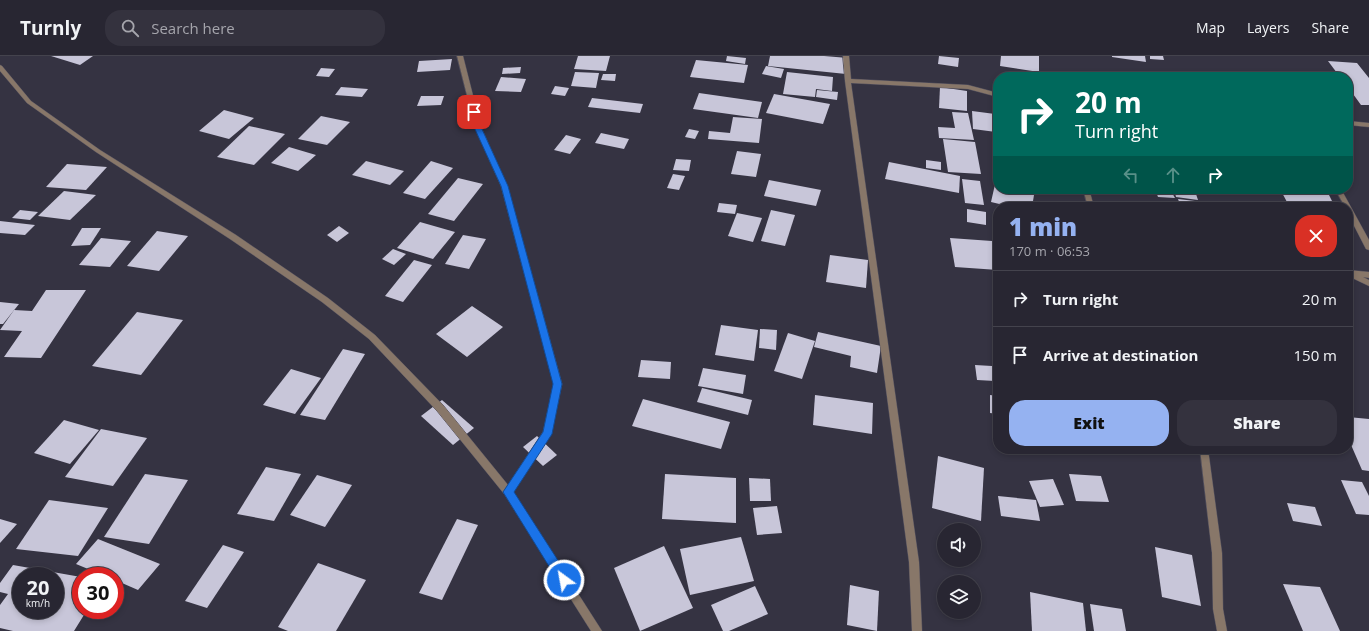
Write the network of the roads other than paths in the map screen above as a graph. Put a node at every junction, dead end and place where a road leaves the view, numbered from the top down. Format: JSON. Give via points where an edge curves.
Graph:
{"nodes":[{"id":1,"x":460,"y":56,"type":"edge"},
{"id":2,"x":846,"y":56,"type":"edge"},
{"id":3,"x":0,"y":67,"type":"edge"},
{"id":4,"x":848,"y":81,"type":"junction"},
{"id":5,"x":993,"y":93,"type":"edge"},
{"id":6,"x":1353,"y":123,"type":"edge"},
{"id":7,"x":1369,"y":125,"type":"edge"},
{"id":8,"x":1353,"y":217,"type":"edge"},
{"id":9,"x":1369,"y":247,"type":"edge"},
{"id":10,"x":1353,"y":273,"type":"edge"},
{"id":11,"x":1353,"y":275,"type":"edge"},
{"id":12,"x":1369,"y":275,"type":"edge"},
{"id":13,"x":1369,"y":283,"type":"edge"},
{"id":14,"x":1205,"y":454,"type":"edge"},
{"id":15,"x":508,"y":492,"type":"junction"},
{"id":16,"x":597,"y":631,"type":"edge"},
{"id":17,"x":917,"y":631,"type":"edge"},
{"id":18,"x":1222,"y":631,"type":"edge"}],
"edges":[{"from":1,"to":15,"type":"street","via":[[478,127],[504,186],[558,384],[547,434]]},
{"from":2,"to":4,"type":"street"},
{"from":3,"to":15,"type":"street","via":[[29,102],[98,151],[326,300],[372,337],[440,408]]},
{"from":4,"to":5,"type":"street","via":[[968,87]]},
{"from":4,"to":17,"type":"street","via":[[914,562]]},
{"from":6,"to":7,"type":"street"},
{"from":8,"to":9,"type":"street"},
{"from":10,"to":12,"type":"street"},
{"from":11,"to":13,"type":"street"},
{"from":14,"to":18,"type":"street","via":[[1217,553],[1218,609]]},
{"from":15,"to":16,"type":"street"}]}
